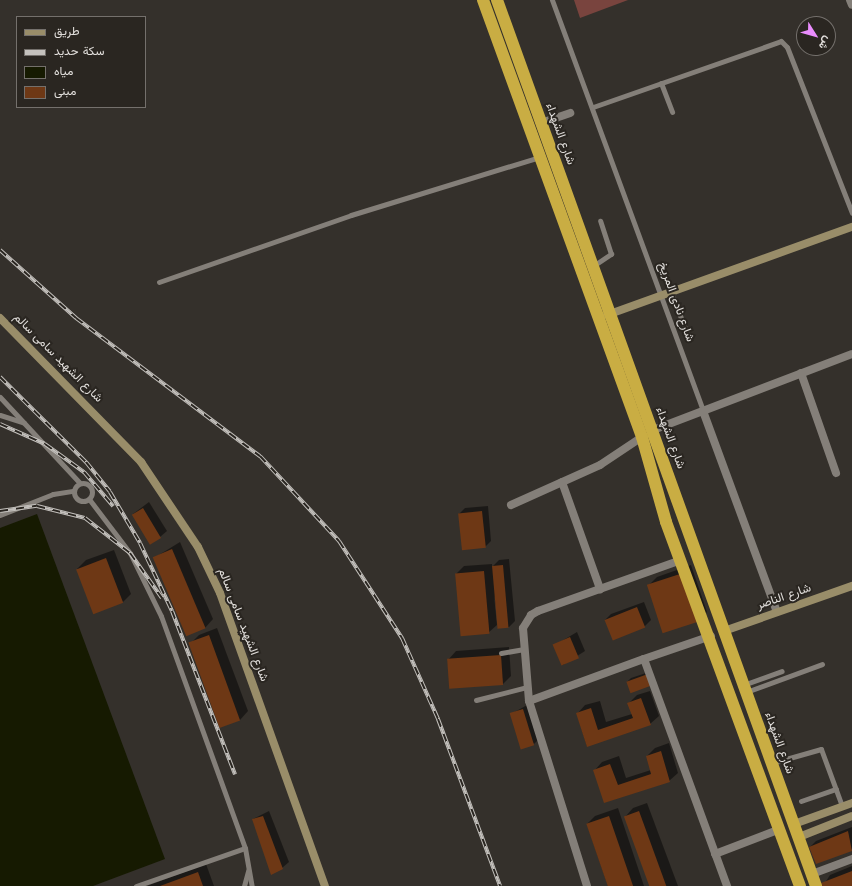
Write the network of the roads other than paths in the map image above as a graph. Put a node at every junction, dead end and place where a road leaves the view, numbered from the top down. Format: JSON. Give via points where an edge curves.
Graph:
{"nodes":[{"id":1,"x":483,"y":0,"type":"edge"},
{"id":2,"x":497,"y":0,"type":"edge"},
{"id":3,"x":552,"y":0,"type":"edge"},
{"id":4,"x":850,"y":0,"type":"edge"},
{"id":5,"x":852,"y":5,"type":"edge"},
{"id":6,"x":662,"y":83,"type":"junction"},
{"id":7,"x":593,"y":107,"type":"junction"},
{"id":8,"x":672,"y":112,"type":"dead end"},
{"id":9,"x":570,"y":114,"type":"dead end"},
{"id":10,"x":541,"y":123,"type":"junction"},
{"id":11,"x":540,"y":157,"type":"junction"},
{"id":12,"x":852,"y":213,"type":"edge"},
{"id":13,"x":600,"y":221,"type":"dead end"},
{"id":14,"x":852,"y":227,"type":"edge"},
{"id":15,"x":592,"y":266,"type":"junction"},
{"id":16,"x":159,"y":282,"type":"dead end"},
{"id":17,"x":671,"y":292,"type":"junction"},
{"id":18,"x":661,"y":295,"type":"junction"},
{"id":19,"x":604,"y":316,"type":"junction"},
{"id":20,"x":0,"y":318,"type":"edge"},
{"id":21,"x":689,"y":339,"type":"dead end"},
{"id":22,"x":852,"y":354,"type":"edge"},
{"id":23,"x":801,"y":373,"type":"junction"},
{"id":24,"x":0,"y":397,"type":"edge"},
{"id":25,"x":704,"y":411,"type":"junction"},
{"id":26,"x":0,"y":415,"type":"edge"},
{"id":27,"x":27,"y":424,"type":"junction"},
{"id":28,"x":653,"y":430,"type":"junction"},
{"id":29,"x":642,"y":437,"type":"junction"},
{"id":30,"x":836,"y":473,"type":"dead end"},
{"id":31,"x":671,"y":479,"type":"junction"},
{"id":32,"x":562,"y":482,"type":"junction"},
{"id":33,"x":80,"y":483,"type":"junction"},
{"id":34,"x":653,"y":484,"type":"junction"},
{"id":35,"x":73,"y":491,"type":"junction"},
{"id":36,"x":89,"y":499,"type":"junction"},
{"id":37,"x":511,"y":505,"type":"dead end"},
{"id":38,"x":0,"y":515,"type":"edge"},
{"id":39,"x":684,"y":515,"type":"junction"},
{"id":40,"x":666,"y":522,"type":"junction"},
{"id":41,"x":681,"y":560,"type":"junction"},
{"id":42,"x":852,"y":587,"type":"edge"},
{"id":43,"x":600,"y":589,"type":"junction"},
{"id":44,"x":777,"y":612,"type":"junction"},
{"id":45,"x":724,"y":631,"type":"junction"},
{"id":46,"x":711,"y":636,"type":"junction"},
{"id":47,"x":523,"y":649,"type":"junction"},
{"id":48,"x":501,"y":653,"type":"dead end"},
{"id":49,"x":644,"y":659,"type":"junction"},
{"id":50,"x":822,"y":664,"type":"dead end"},
{"id":51,"x":782,"y":671,"type":"dead end"},
{"id":52,"x":527,"y":687,"type":"junction"},
{"id":53,"x":746,"y":693,"type":"junction"},
{"id":54,"x":476,"y":700,"type":"dead end"},
{"id":55,"x":529,"y":700,"type":"junction"},
{"id":56,"x":737,"y":709,"type":"junction"},
{"id":57,"x":764,"y":742,"type":"junction"},
{"id":58,"x":751,"y":750,"type":"junction"},
{"id":59,"x":772,"y":764,"type":"junction"},
{"id":60,"x":836,"y":789,"type":"junction"},
{"id":61,"x":801,"y":801,"type":"dead end"},
{"id":62,"x":852,"y":803,"type":"edge"},
{"id":63,"x":842,"y":806,"type":"junction"},
{"id":64,"x":852,"y":816,"type":"edge"},
{"id":65,"x":794,"y":824,"type":"junction"},
{"id":66,"x":780,"y":829,"type":"junction"},
{"id":67,"x":798,"y":837,"type":"junction"},
{"id":68,"x":245,"y":848,"type":"junction"},
{"id":69,"x":715,"y":854,"type":"junction"},
{"id":70,"x":852,"y":859,"type":"edge"},
{"id":71,"x":249,"y":869,"type":"junction"},
{"id":72,"x":812,"y":874,"type":"junction"},
{"id":73,"x":136,"y":886,"type":"edge"},
{"id":74,"x":244,"y":886,"type":"edge"},
{"id":75,"x":252,"y":886,"type":"edge"},
{"id":76,"x":325,"y":886,"type":"edge"},
{"id":77,"x":587,"y":886,"type":"edge"},
{"id":78,"x":727,"y":886,"type":"edge"},
{"id":79,"x":800,"y":886,"type":"edge"},
{"id":80,"x":816,"y":886,"type":"edge"}],
"edges":[{"from":1,"to":11,"type":"highway","name":"شارع الشهداء"},
{"from":2,"to":10,"type":"highway","name":"شارع الشهداء"},
{"from":3,"to":7,"type":"lane","name":"شارع نادى المريخ"},
{"from":4,"to":5,"type":"street"},
{"from":6,"to":7,"type":"lane"},
{"from":6,"to":8,"type":"lane"},
{"from":6,"to":12,"type":"lane","via":[[776,42],[785,43]]},
{"from":7,"to":18,"type":"lane","name":"شارع نادى المريخ"},
{"from":9,"to":10,"type":"street"},
{"from":10,"to":15,"type":"highway","name":"شارع الشهداء"},
{"from":11,"to":16,"type":"lane","via":[[351,215]]},
{"from":11,"to":19,"type":"highway","name":"شارع الشهداء"},
{"from":13,"to":15,"type":"lane","via":[[611,254]]},
{"from":14,"to":17,"type":"main road"},
{"from":15,"to":19,"type":"highway","name":"شارع الشهداء"},
{"from":17,"to":18,"type":"main road"},
{"from":17,"to":21,"type":"lane"},
{"from":18,"to":19,"type":"main road"},
{"from":18,"to":25,"type":"lane","name":"شارع نادى المريخ"},
{"from":19,"to":28,"type":"highway","name":"شارع الشهداء"},
{"from":19,"to":29,"type":"highway","name":"شارع الشهداء"},
{"from":20,"to":76,"type":"main road","name":"شارع الشهيد سامى سالم","via":[[141,462],[198,547],[223,600]]},
{"from":22,"to":23,"type":"street"},
{"from":23,"to":25,"type":"street"},
{"from":23,"to":30,"type":"street"},
{"from":24,"to":27,"type":"lane"},
{"from":25,"to":28,"type":"street"},
{"from":25,"to":44,"type":"street","name":"شارع نادى المريخ"},
{"from":26,"to":27,"type":"lane"},
{"from":27,"to":33,"type":"lane"},
{"from":28,"to":31,"type":"highway","name":"شارع الشهداء"},
{"from":29,"to":32,"type":"street","via":[[610,459]]},
{"from":29,"to":34,"type":"highway","name":"شارع الشهداء"},
{"from":31,"to":34,"type":"highway"},
{"from":31,"to":39,"type":"highway","name":"شارع الشهداء"},
{"from":32,"to":37,"type":"street"},
{"from":32,"to":43,"type":"street"},
{"from":33,"to":35,"type":"lane"},
{"from":33,"to":36,"type":"lane","via":[[87,483],[92,489]]},
{"from":34,"to":40,"type":"highway","name":"شارع الشهداء"},
{"from":35,"to":36,"type":"lane","via":[[78,500]]},
{"from":35,"to":38,"type":"lane","via":[[54,494]]},
{"from":36,"to":68,"type":"lane","via":[[130,553],[161,616]]},
{"from":39,"to":40,"type":"highway","via":[[674,516]]},
{"from":39,"to":45,"type":"highway","name":"شارع الشهداء"},
{"from":40,"to":41,"type":"highway","name":"شارع الشهداء"},
{"from":41,"to":43,"type":"street"},
{"from":41,"to":46,"type":"highway","name":"شارع الشهداء"},
{"from":42,"to":44,"type":"main road","name":"شارع الناصر"},
{"from":43,"to":47,"type":"street","via":[[531,615],[523,628]]},
{"from":44,"to":45,"type":"main road","name":"شارع الناصر"},
{"from":45,"to":53,"type":"highway","name":"شارع الشهداء"},
{"from":46,"to":49,"type":"street"},
{"from":46,"to":56,"type":"highway","name":"شارع الشهداء"},
{"from":47,"to":48,"type":"lane"},
{"from":47,"to":52,"type":"street"},
{"from":49,"to":55,"type":"street"},
{"from":49,"to":69,"type":"street"},
{"from":50,"to":53,"type":"lane"},
{"from":51,"to":53,"type":"lane"},
{"from":52,"to":54,"type":"lane"},
{"from":52,"to":55,"type":"street"},
{"from":53,"to":56,"type":"highway","via":[[745,713]]},
{"from":53,"to":57,"type":"highway","name":"شارع الشهداء"},
{"from":55,"to":77,"type":"street"},
{"from":56,"to":58,"type":"highway","name":"شارع الشهداء"},
{"from":57,"to":58,"type":"highway","via":[[756,740]]},
{"from":57,"to":59,"type":"highway","name":"شارع الشهداء"},
{"from":58,"to":66,"type":"highway","name":"شارع الشهداء"},
{"from":59,"to":60,"type":"lane","via":[[819,748]]},
{"from":59,"to":65,"type":"highway","name":"شارع الشهداء"},
{"from":60,"to":61,"type":"lane"},
{"from":60,"to":63,"type":"lane"},
{"from":62,"to":63,"type":"main road"},
{"from":63,"to":65,"type":"main road"},
{"from":64,"to":67,"type":"main road"},
{"from":65,"to":67,"type":"highway","name":"شارع الشهداء"},
{"from":66,"to":69,"type":"street"},
{"from":66,"to":79,"type":"highway","name":"شارع الشهداء"},
{"from":67,"to":72,"type":"highway","name":"شارع الشهداء"},
{"from":68,"to":71,"type":"lane"},
{"from":68,"to":73,"type":"lane"},
{"from":69,"to":78,"type":"street"},
{"from":70,"to":72,"type":"street"},
{"from":71,"to":74,"type":"lane"},
{"from":71,"to":75,"type":"lane"},
{"from":72,"to":80,"type":"highway","name":"شارع الشهداء"}]}
